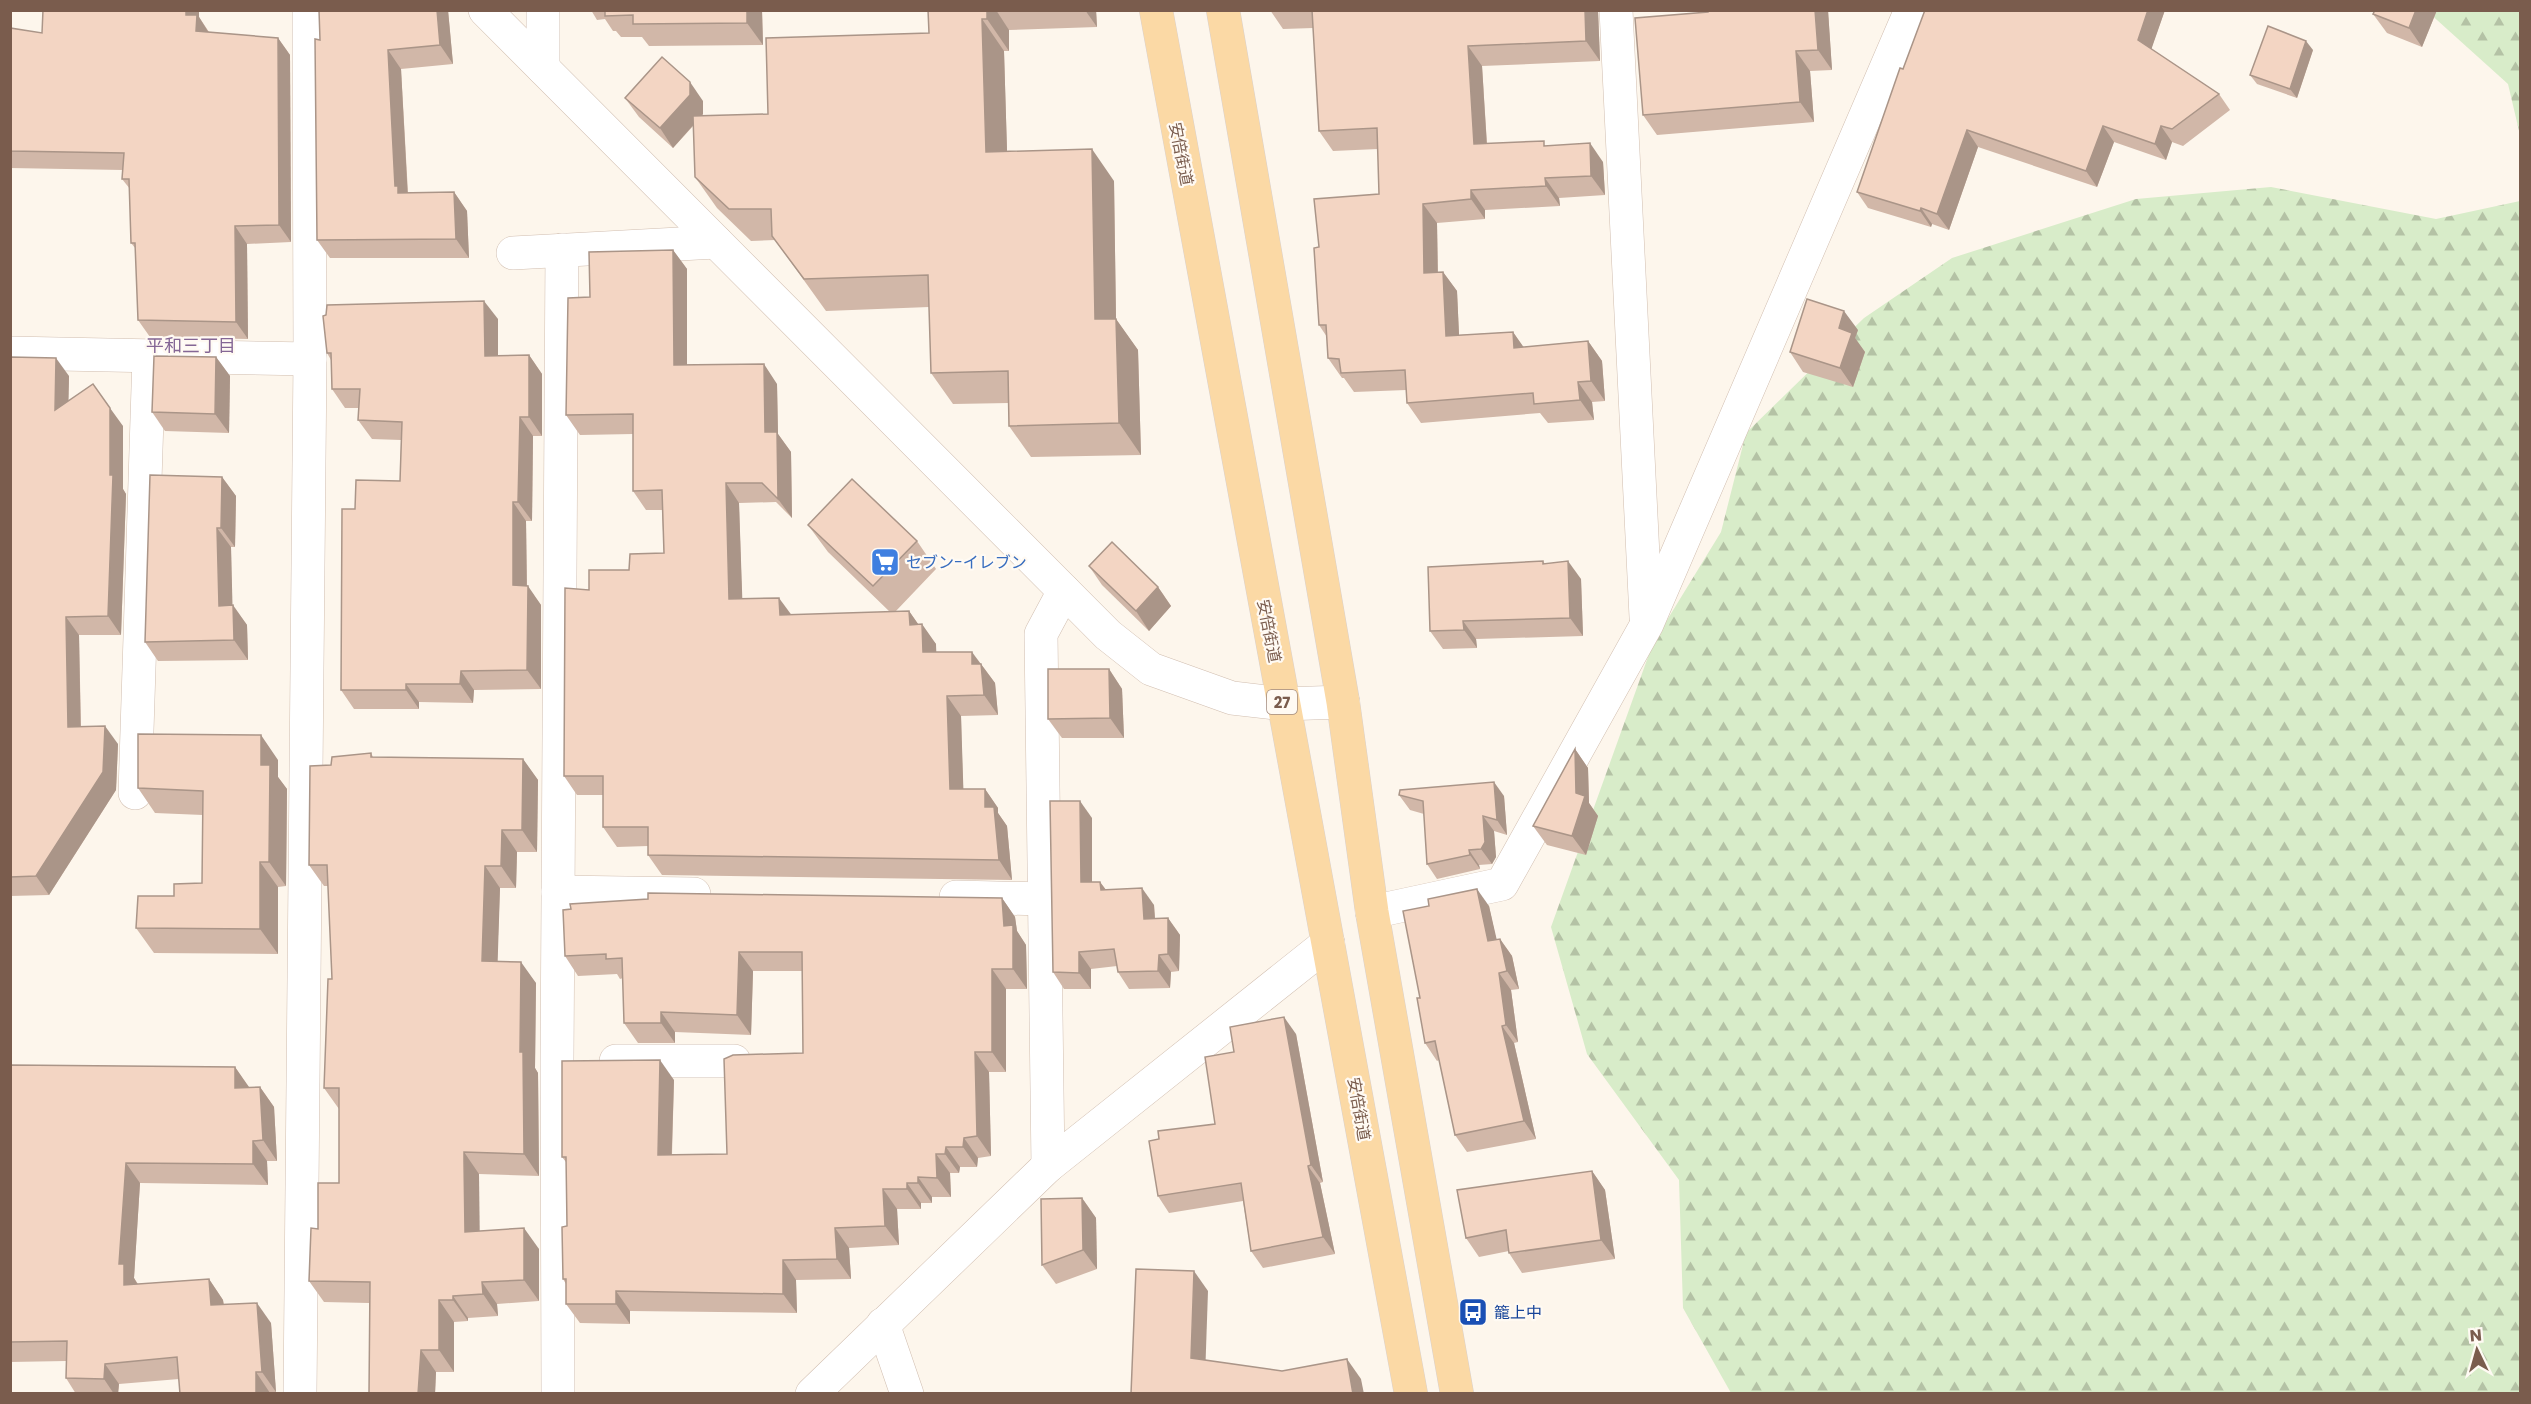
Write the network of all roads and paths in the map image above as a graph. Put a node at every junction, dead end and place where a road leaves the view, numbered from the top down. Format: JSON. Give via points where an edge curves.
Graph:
{"nodes":[{"id":1,"x":309,"y":10,"type":"edge"},
{"id":2,"x":485,"y":10,"type":"edge"},
{"id":3,"x":543,"y":10,"type":"edge"},
{"id":4,"x":1156,"y":10,"type":"edge"},
{"id":5,"x":1223,"y":10,"type":"edge"},
{"id":6,"x":1616,"y":10,"type":"edge"},
{"id":7,"x":1911,"y":10,"type":"edge"},
{"id":8,"x":543,"y":68,"type":"junction"},
{"id":9,"x":716,"y":242,"type":"junction"},
{"id":10,"x":562,"y":250,"type":"junction"},
{"id":11,"x":513,"y":253,"type":"dead end"},
{"id":12,"x":10,"y":353,"type":"edge"},
{"id":13,"x":149,"y":356,"type":"junction"},
{"id":14,"x":310,"y":359,"type":"junction"},
{"id":15,"x":1064,"y":591,"type":"junction"},
{"id":16,"x":1647,"y":624,"type":"junction"},
{"id":17,"x":1343,"y":702,"type":"junction"},
{"id":18,"x":1283,"y":704,"type":"junction"},
{"id":19,"x":135,"y":793,"type":"edge"},
{"id":20,"x":558,"y":892,"type":"junction"},
{"id":21,"x":724,"y":894,"type":"edge"},
{"id":22,"x":926,"y":897,"type":"edge"},
{"id":23,"x":1044,"y":899,"type":"junction"},
{"id":24,"x":1372,"y":912,"type":"junction"},
{"id":25,"x":1328,"y":944,"type":"junction"},
{"id":26,"x":734,"y":1061,"type":"edge"},
{"id":27,"x":557,"y":1062,"type":"junction"},
{"id":28,"x":1048,"y":1166,"type":"junction"},
{"id":29,"x":883,"y":1323,"type":"junction"},
{"id":30,"x":300,"y":1394,"type":"edge"},
{"id":31,"x":558,"y":1394,"type":"edge"},
{"id":32,"x":812,"y":1394,"type":"edge"},
{"id":33,"x":907,"y":1394,"type":"edge"},
{"id":34,"x":1411,"y":1394,"type":"edge"},
{"id":35,"x":1458,"y":1394,"type":"edge"}],
"edges":[{"from":1,"to":14,"type":"street"},
{"from":2,"to":8,"type":"street"},
{"from":3,"to":8,"type":"street"},
{"from":4,"to":18,"type":"main road","name":"安倍街道","number":"27"},
{"from":5,"to":17,"type":"main road"},
{"from":6,"to":16,"type":"street"},
{"from":7,"to":16,"type":"street"},
{"from":8,"to":9,"type":"street"},
{"from":9,"to":10,"type":"street"},
{"from":9,"to":15,"type":"street"},
{"from":10,"to":11,"type":"street"},
{"from":10,"to":20,"type":"street"},
{"from":12,"to":13,"type":"street"},
{"from":13,"to":14,"type":"street"},
{"from":13,"to":19,"type":"street"},
{"from":14,"to":30,"type":"street"},
{"from":15,"to":18,"type":"street","via":[[1108,635],[1151,669],[1232,698]]},
{"from":15,"to":23,"type":"street","via":[[1041,634]]},
{"from":16,"to":24,"type":"street","via":[[1502,884]]},
{"from":17,"to":18,"type":"street"},
{"from":17,"to":24,"type":"main road"},
{"from":18,"to":25,"type":"main road","name":"安倍街道","number":"27"},
{"from":20,"to":21,"type":"street"},
{"from":20,"to":27,"type":"street"},
{"from":22,"to":23,"type":"street"},
{"from":23,"to":28,"type":"street"},
{"from":24,"to":35,"type":"main road"},
{"from":25,"to":28,"type":"street"},
{"from":25,"to":34,"type":"main road","name":"安倍街道","number":"27"},
{"from":26,"to":27,"type":"street"},
{"from":27,"to":31,"type":"street"},
{"from":28,"to":29,"type":"street"},
{"from":29,"to":32,"type":"street"},
{"from":29,"to":33,"type":"street"}]}
